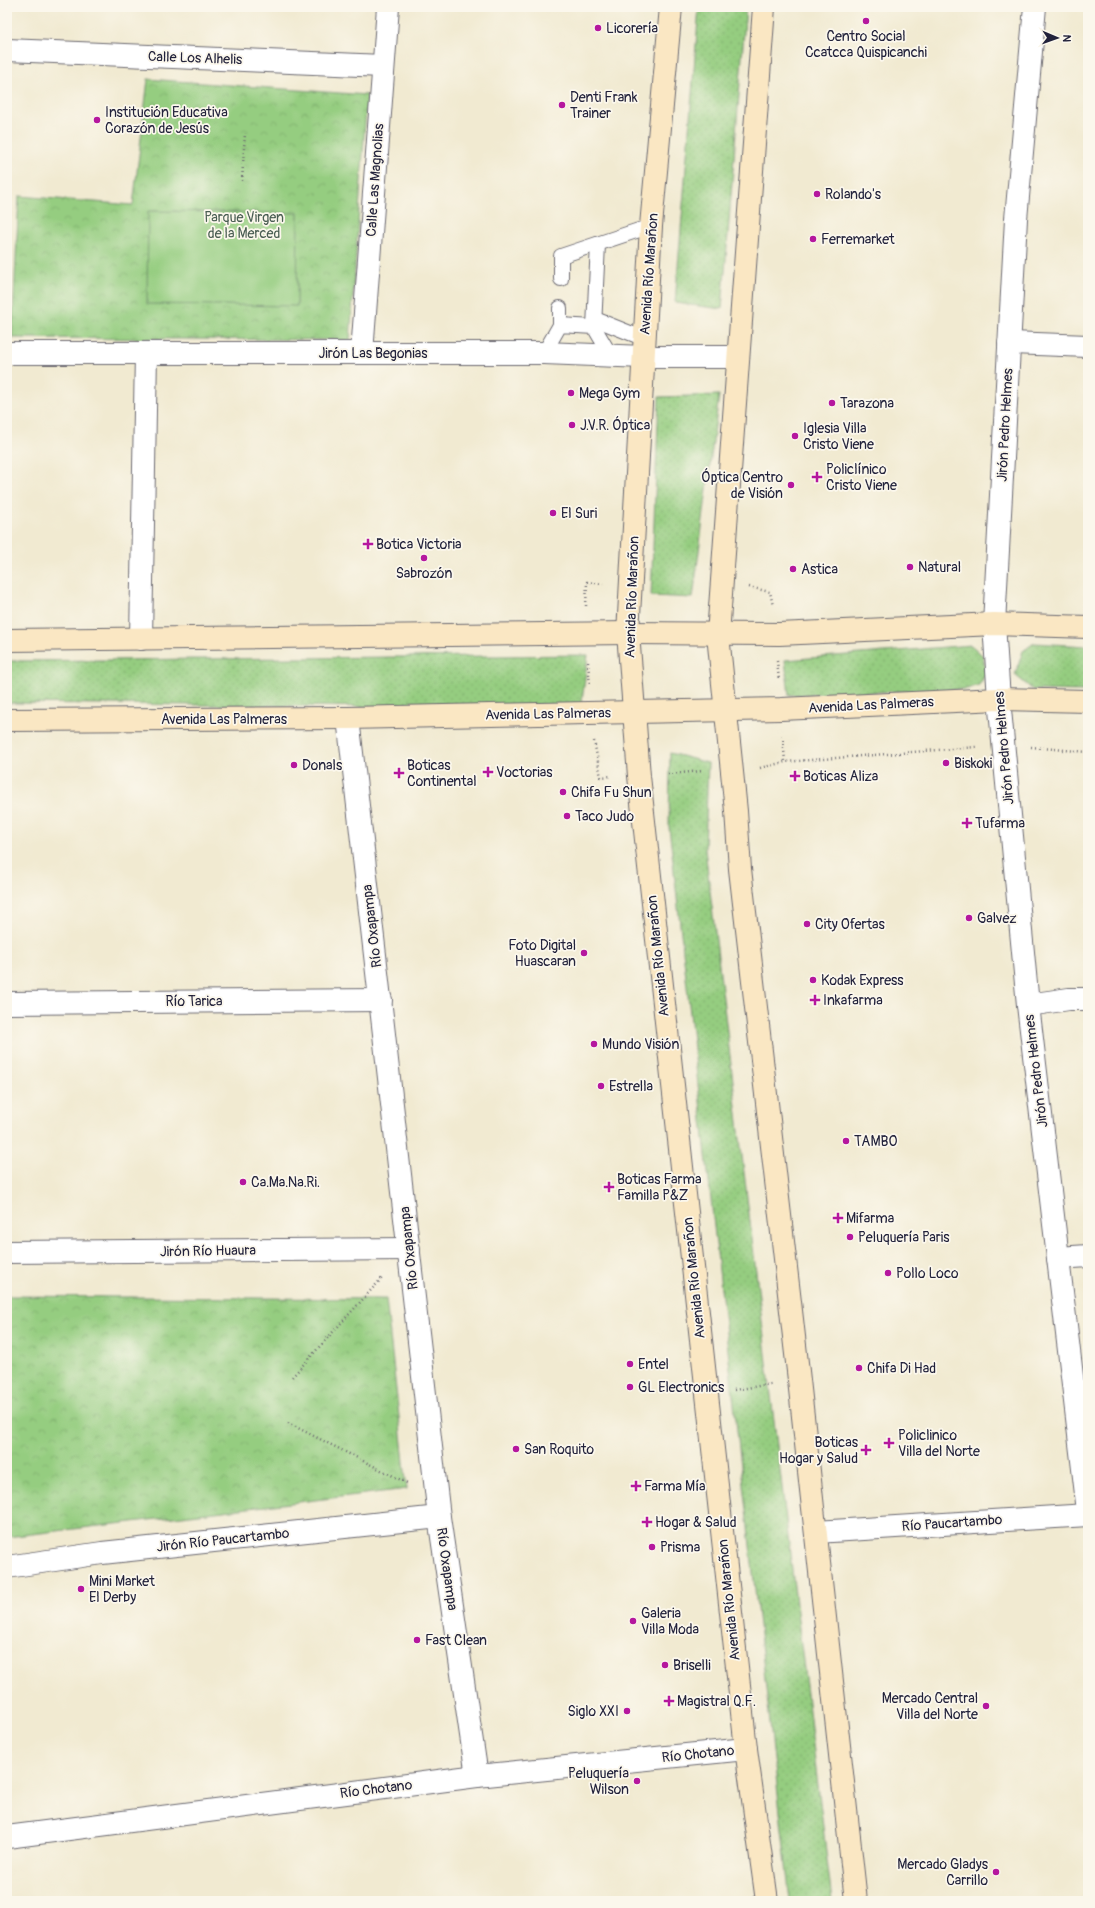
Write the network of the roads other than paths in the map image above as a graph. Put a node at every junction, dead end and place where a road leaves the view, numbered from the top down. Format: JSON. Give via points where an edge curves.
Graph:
{"nodes":[{"id":1,"x":388,"y":7,"type":"edge"},
{"id":2,"x":671,"y":7,"type":"edge"},
{"id":3,"x":764,"y":7,"type":"edge"},
{"id":4,"x":1035,"y":7,"type":"edge"},
{"id":5,"x":7,"y":50,"type":"edge"},
{"id":6,"x":384,"y":66,"type":"junction"},
{"id":7,"x":651,"y":226,"type":"junction"},
{"id":8,"x":598,"y":244,"type":"junction"},
{"id":9,"x":561,"y":279,"type":"dead end"},
{"id":10,"x":560,"y":308,"type":"dead end"},
{"id":11,"x":595,"y":323,"type":"junction"},
{"id":12,"x":560,"y":325,"type":"junction"},
{"id":13,"x":1009,"y":343,"type":"junction"},
{"id":14,"x":1088,"y":346,"type":"edge"},
{"id":15,"x":644,"y":348,"type":"junction"},
{"id":16,"x":7,"y":353,"type":"edge"},
{"id":17,"x":146,"y":353,"type":"junction"},
{"id":18,"x":362,"y":353,"type":"junction"},
{"id":19,"x":544,"y":353,"type":"junction"},
{"id":20,"x":611,"y":356,"type":"junction"},
{"id":21,"x":738,"y":357,"type":"junction"},
{"id":22,"x":994,"y":624,"type":"junction"},
{"id":23,"x":1088,"y":627,"type":"edge"},
{"id":24,"x":628,"y":633,"type":"junction"},
{"id":25,"x":718,"y":634,"type":"junction"},
{"id":26,"x":141,"y":639,"type":"junction"},
{"id":27,"x":7,"y":640,"type":"edge"},
{"id":28,"x":999,"y":699,"type":"junction"},
{"id":29,"x":1088,"y":701,"type":"edge"},
{"id":30,"x":727,"y":710,"type":"junction"},
{"id":31,"x":633,"y":712,"type":"junction"},
{"id":32,"x":348,"y":718,"type":"junction"},
{"id":33,"x":7,"y":720,"type":"edge"},
{"id":34,"x":1088,"y":998,"type":"edge"},
{"id":35,"x":381,"y":1000,"type":"junction"},
{"id":36,"x":7,"y":1003,"type":"edge"},
{"id":37,"x":1028,"y":1005,"type":"junction"},
{"id":38,"x":409,"y":1249,"type":"junction"},
{"id":39,"x":7,"y":1252,"type":"edge"},
{"id":40,"x":1088,"y":1256,"type":"edge"},
{"id":41,"x":1058,"y":1258,"type":"junction"},
{"id":42,"x":438,"y":1508,"type":"junction"},
{"id":43,"x":1088,"y":1511,"type":"edge"},
{"id":44,"x":1088,"y":1515,"type":"edge"},
{"id":45,"x":816,"y":1532,"type":"junction"},
{"id":46,"x":7,"y":1567,"type":"edge"},
{"id":47,"x":746,"y":1749,"type":"junction"},
{"id":48,"x":477,"y":1776,"type":"junction"},
{"id":49,"x":7,"y":1837,"type":"edge"},
{"id":50,"x":767,"y":1901,"type":"edge"},
{"id":51,"x":856,"y":1901,"type":"edge"}],
"edges":[{"from":1,"to":6,"type":"street","name":"Calle Las Magnolias"},
{"from":2,"to":7,"type":"street","name":"Avenida Río Marañon"},
{"from":3,"to":21,"type":"street"},
{"from":4,"to":13,"type":"street","name":"Jirón Pedro Helmes","via":[[1016,219]]},
{"from":5,"to":6,"type":"street","name":"Calle Los Alhelis"},
{"from":6,"to":18,"type":"street","name":"Calle Las Magnolias"},
{"from":7,"to":8,"type":"lane"},
{"from":7,"to":15,"type":"street","name":"Avenida Río Marañon"},
{"from":8,"to":9,"type":"lane","via":[[561,256]]},
{"from":8,"to":11,"type":"lane"},
{"from":10,"to":12,"type":"lane"},
{"from":11,"to":12,"type":"lane"},
{"from":11,"to":15,"type":"lane"},
{"from":11,"to":20,"type":"lane"},
{"from":12,"to":19,"type":"lane"},
{"from":13,"to":14,"type":"street"},
{"from":13,"to":22,"type":"street","name":"Jirón Pedro Helmes"},
{"from":15,"to":20,"type":"street","name":"Jirón Las Begonias"},
{"from":15,"to":21,"type":"street","name":"Jirón Las Begonias"},
{"from":15,"to":24,"type":"street","name":"Avenida Río Marañon"},
{"from":16,"to":17,"type":"street","name":"Jirón Las Begonias"},
{"from":17,"to":18,"type":"street","name":"Jirón Las Begonias"},
{"from":17,"to":26,"type":"street"},
{"from":18,"to":19,"type":"street","name":"Jirón Las Begonias"},
{"from":19,"to":20,"type":"street","name":"Jirón Las Begonias"},
{"from":21,"to":25,"type":"street"},
{"from":22,"to":23,"type":"street"},
{"from":22,"to":25,"type":"street","via":[[778,634]]},
{"from":22,"to":28,"type":"street","name":"Jirón Pedro Helmes"},
{"from":24,"to":25,"type":"street"},
{"from":24,"to":26,"type":"street"},
{"from":24,"to":31,"type":"street","name":"Avenida Río Marañon"},
{"from":25,"to":30,"type":"street"},
{"from":26,"to":27,"type":"street"},
{"from":28,"to":29,"type":"street","name":"Avenida Las Palmeras"},
{"from":28,"to":30,"type":"street","name":"Avenida Las Palmeras"},
{"from":28,"to":37,"type":"street","name":"Jirón Pedro Helmes"},
{"from":30,"to":31,"type":"street","name":"Avenida Las Palmeras"},
{"from":30,"to":45,"type":"street","via":[[740,869]]},
{"from":31,"to":32,"type":"street","name":"Avenida Las Palmeras"},
{"from":31,"to":47,"type":"street","name":"Avenida Río Marañon"},
{"from":32,"to":33,"type":"street","name":"Avenida Las Palmeras"},
{"from":32,"to":35,"type":"street","name":"Río Oxapampa"},
{"from":34,"to":37,"type":"street"},
{"from":35,"to":36,"type":"street","name":"Río Tarica"},
{"from":35,"to":38,"type":"street","name":"Río Oxapampa"},
{"from":37,"to":41,"type":"street","name":"Jirón Pedro Helmes"},
{"from":38,"to":39,"type":"street","name":"Jirón Río Huaura"},
{"from":38,"to":42,"type":"street","name":"Río Oxapampa"},
{"from":40,"to":41,"type":"street"},
{"from":41,"to":43,"type":"street","name":"Jirón Pedro Helmes"},
{"from":42,"to":46,"type":"street","name":"Jirón Río Paucartambo"},
{"from":42,"to":48,"type":"street","name":"Río Oxapampa"},
{"from":44,"to":45,"type":"street","name":"Río Paucartambo"},
{"from":45,"to":51,"type":"street"},
{"from":47,"to":48,"type":"street","name":"Río Chotano"},
{"from":47,"to":50,"type":"street","name":"Avenida Río Marañon"},
{"from":48,"to":49,"type":"street","name":"Río Chotano"}]}
